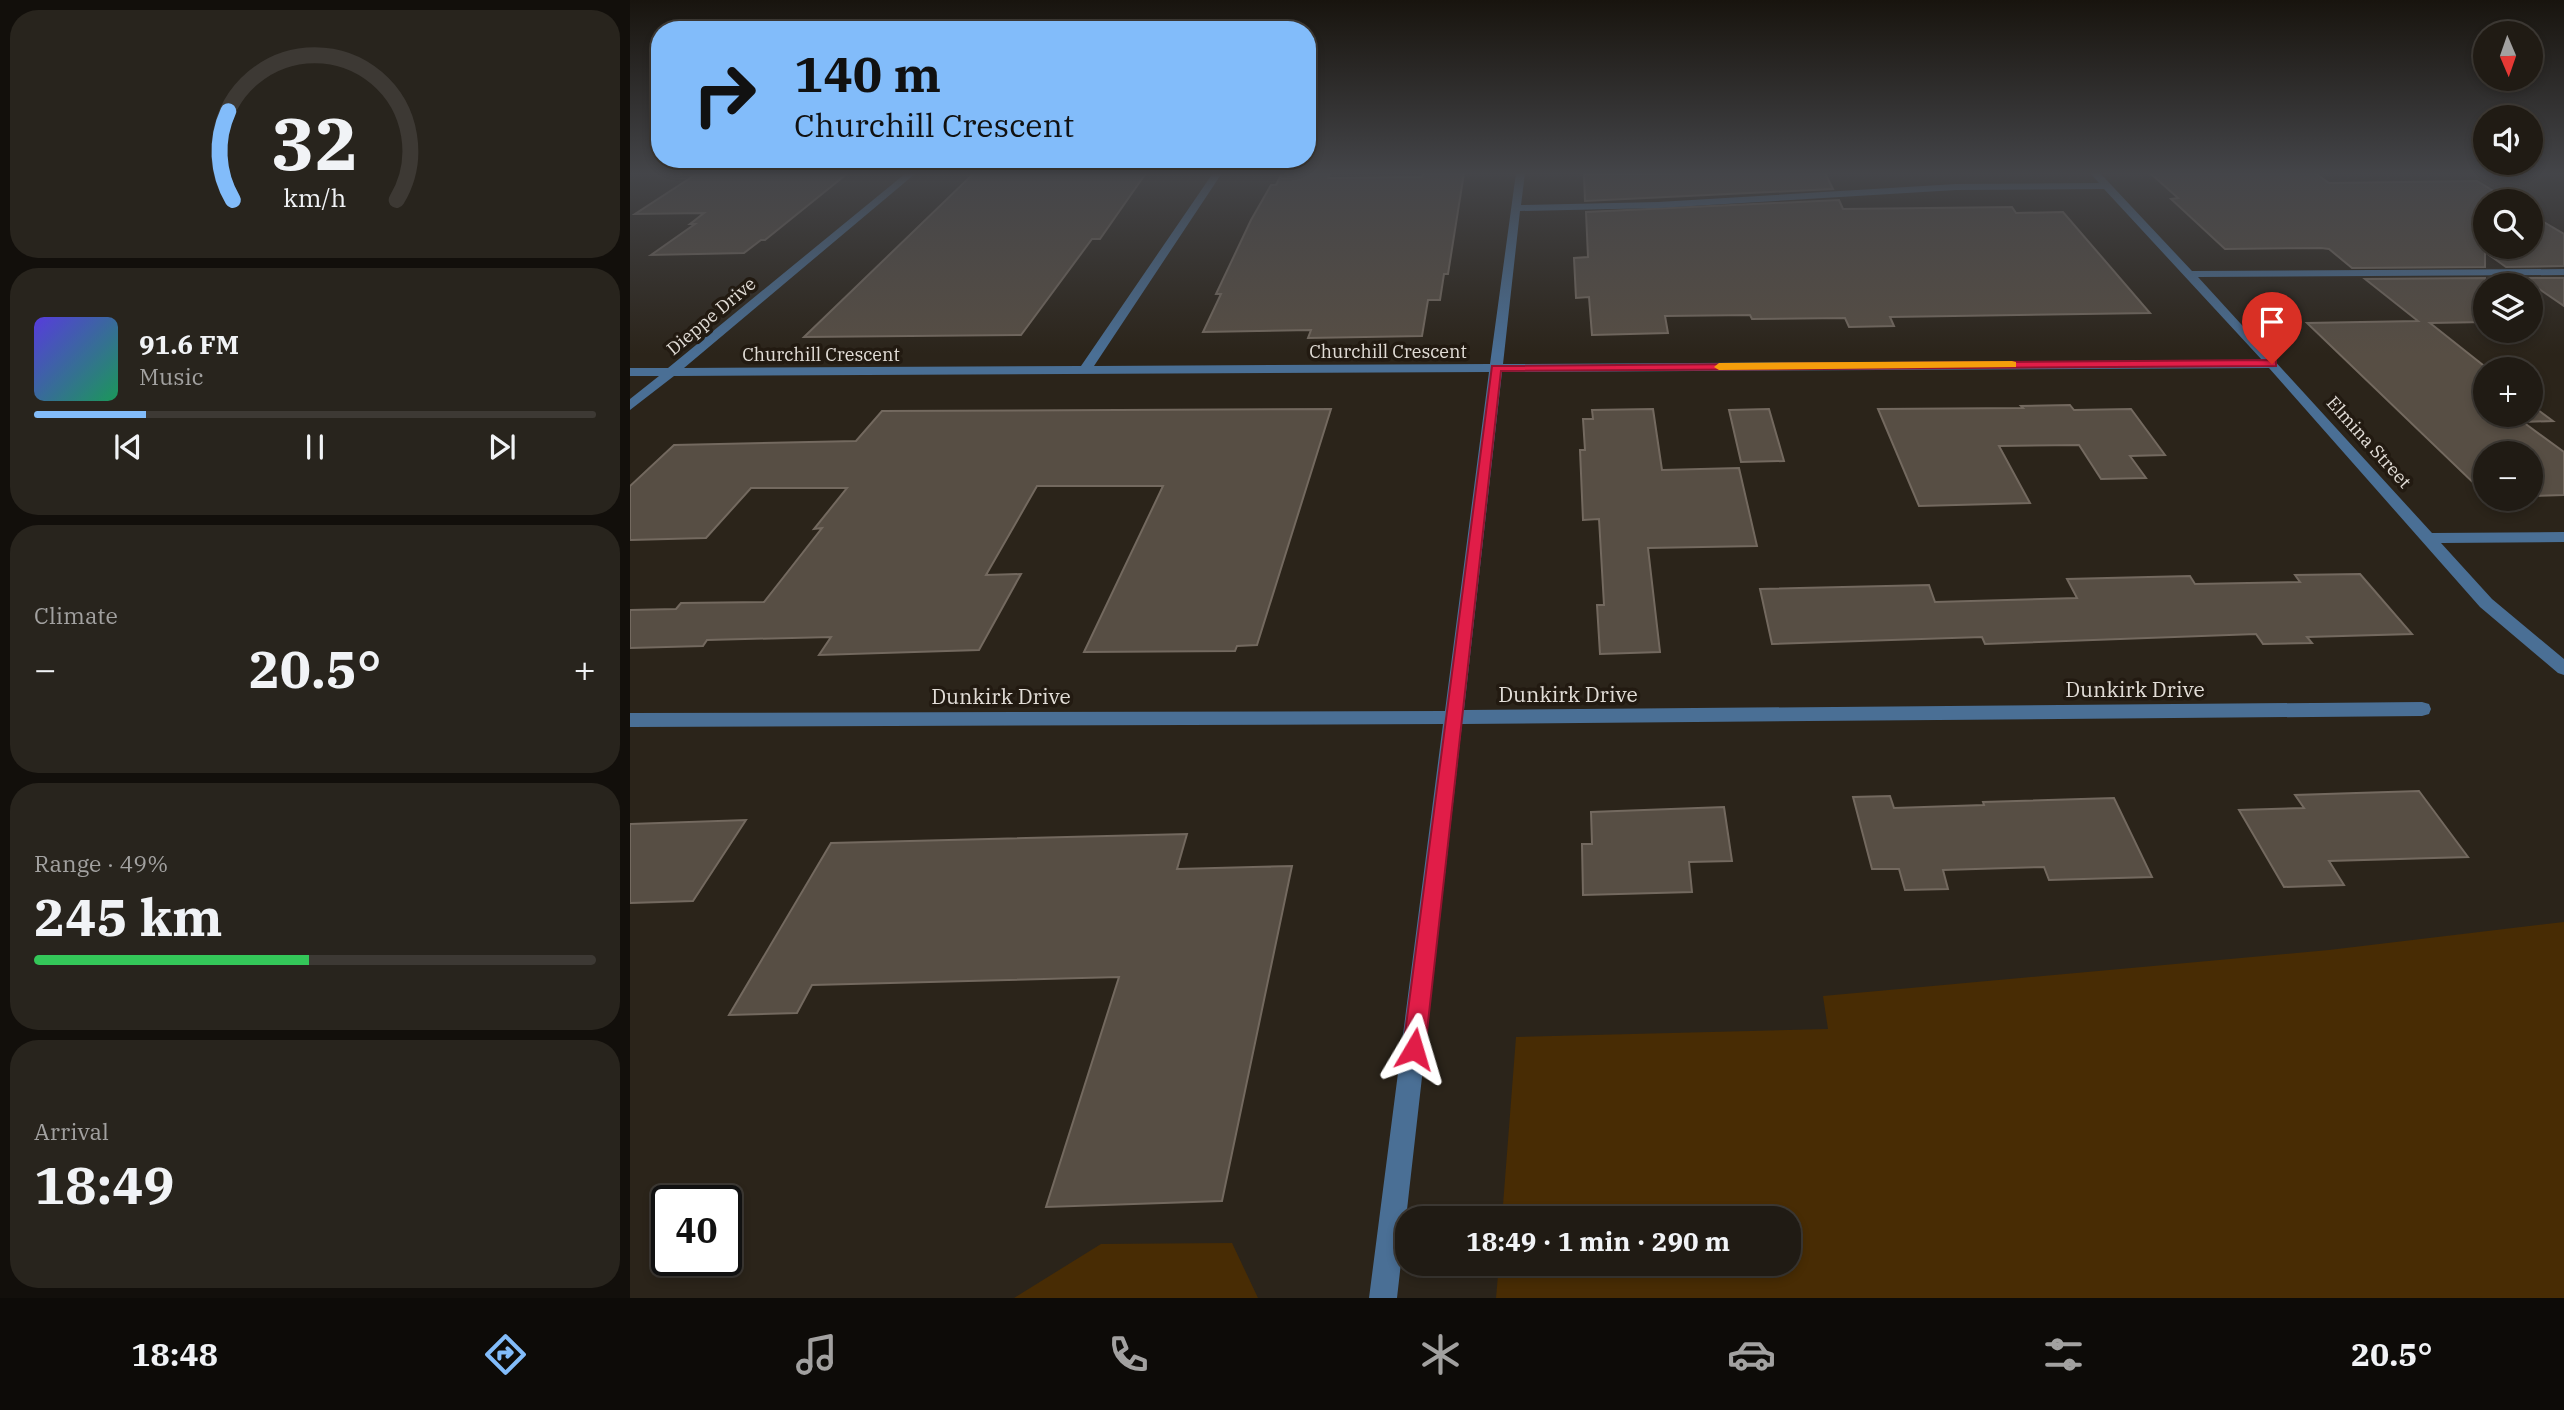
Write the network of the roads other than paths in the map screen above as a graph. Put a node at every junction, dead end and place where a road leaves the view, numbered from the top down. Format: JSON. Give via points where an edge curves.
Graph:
{"nodes":[{"id":1,"x":838,"y":234,"type":"edge"},
{"id":2,"x":1176,"y":234,"type":"edge"},
{"id":3,"x":1513,"y":234,"type":"edge"},
{"id":4,"x":2151,"y":234,"type":"edge"},
{"id":5,"x":2564,"y":272,"type":"edge"},
{"id":6,"x":2190,"y":274,"type":"junction"},
{"id":7,"x":2272,"y":364,"type":"junction"},
{"id":8,"x":1496,"y":368,"type":"junction"},
{"id":9,"x":1083,"y":371,"type":"junction"},
{"id":10,"x":630,"y":372,"type":"edge"},
{"id":11,"x":671,"y":372,"type":"junction"},
{"id":12,"x":630,"y":407,"type":"edge"},
{"id":13,"x":2564,"y":537,"type":"edge"},
{"id":14,"x":2430,"y":538,"type":"junction"},
{"id":15,"x":2564,"y":669,"type":"edge"},
{"id":16,"x":2422,"y":709,"type":"dead end"},
{"id":17,"x":1455,"y":717,"type":"junction"},
{"id":18,"x":630,"y":720,"type":"edge"},
{"id":19,"x":1382,"y":1298,"type":"edge"}],
"edges":[{"from":1,"to":11,"type":"street","name":"Dieppe Drive"},
{"from":2,"to":9,"type":"street"},
{"from":3,"to":8,"type":"street"},
{"from":4,"to":6,"type":"street","name":"Elmina Street"},
{"from":5,"to":6,"type":"street"},
{"from":6,"to":7,"type":"street","name":"Elmina Street"},
{"from":7,"to":8,"type":"street","name":"Churchill Crescent"},
{"from":7,"to":14,"type":"street","name":"Elmina Street"},
{"from":8,"to":9,"type":"street","name":"Churchill Crescent"},
{"from":8,"to":17,"type":"street"},
{"from":9,"to":11,"type":"street","name":"Churchill Crescent"},
{"from":10,"to":11,"type":"street","name":"Churchill Crescent"},
{"from":11,"to":12,"type":"street","name":"Dieppe Drive"},
{"from":13,"to":14,"type":"street"},
{"from":14,"to":15,"type":"street","name":"Elmina Street","via":[[2486,603]]},
{"from":16,"to":17,"type":"street","name":"Dunkirk Drive"},
{"from":17,"to":18,"type":"street","name":"Dunkirk Drive"},
{"from":17,"to":19,"type":"street"}]}
